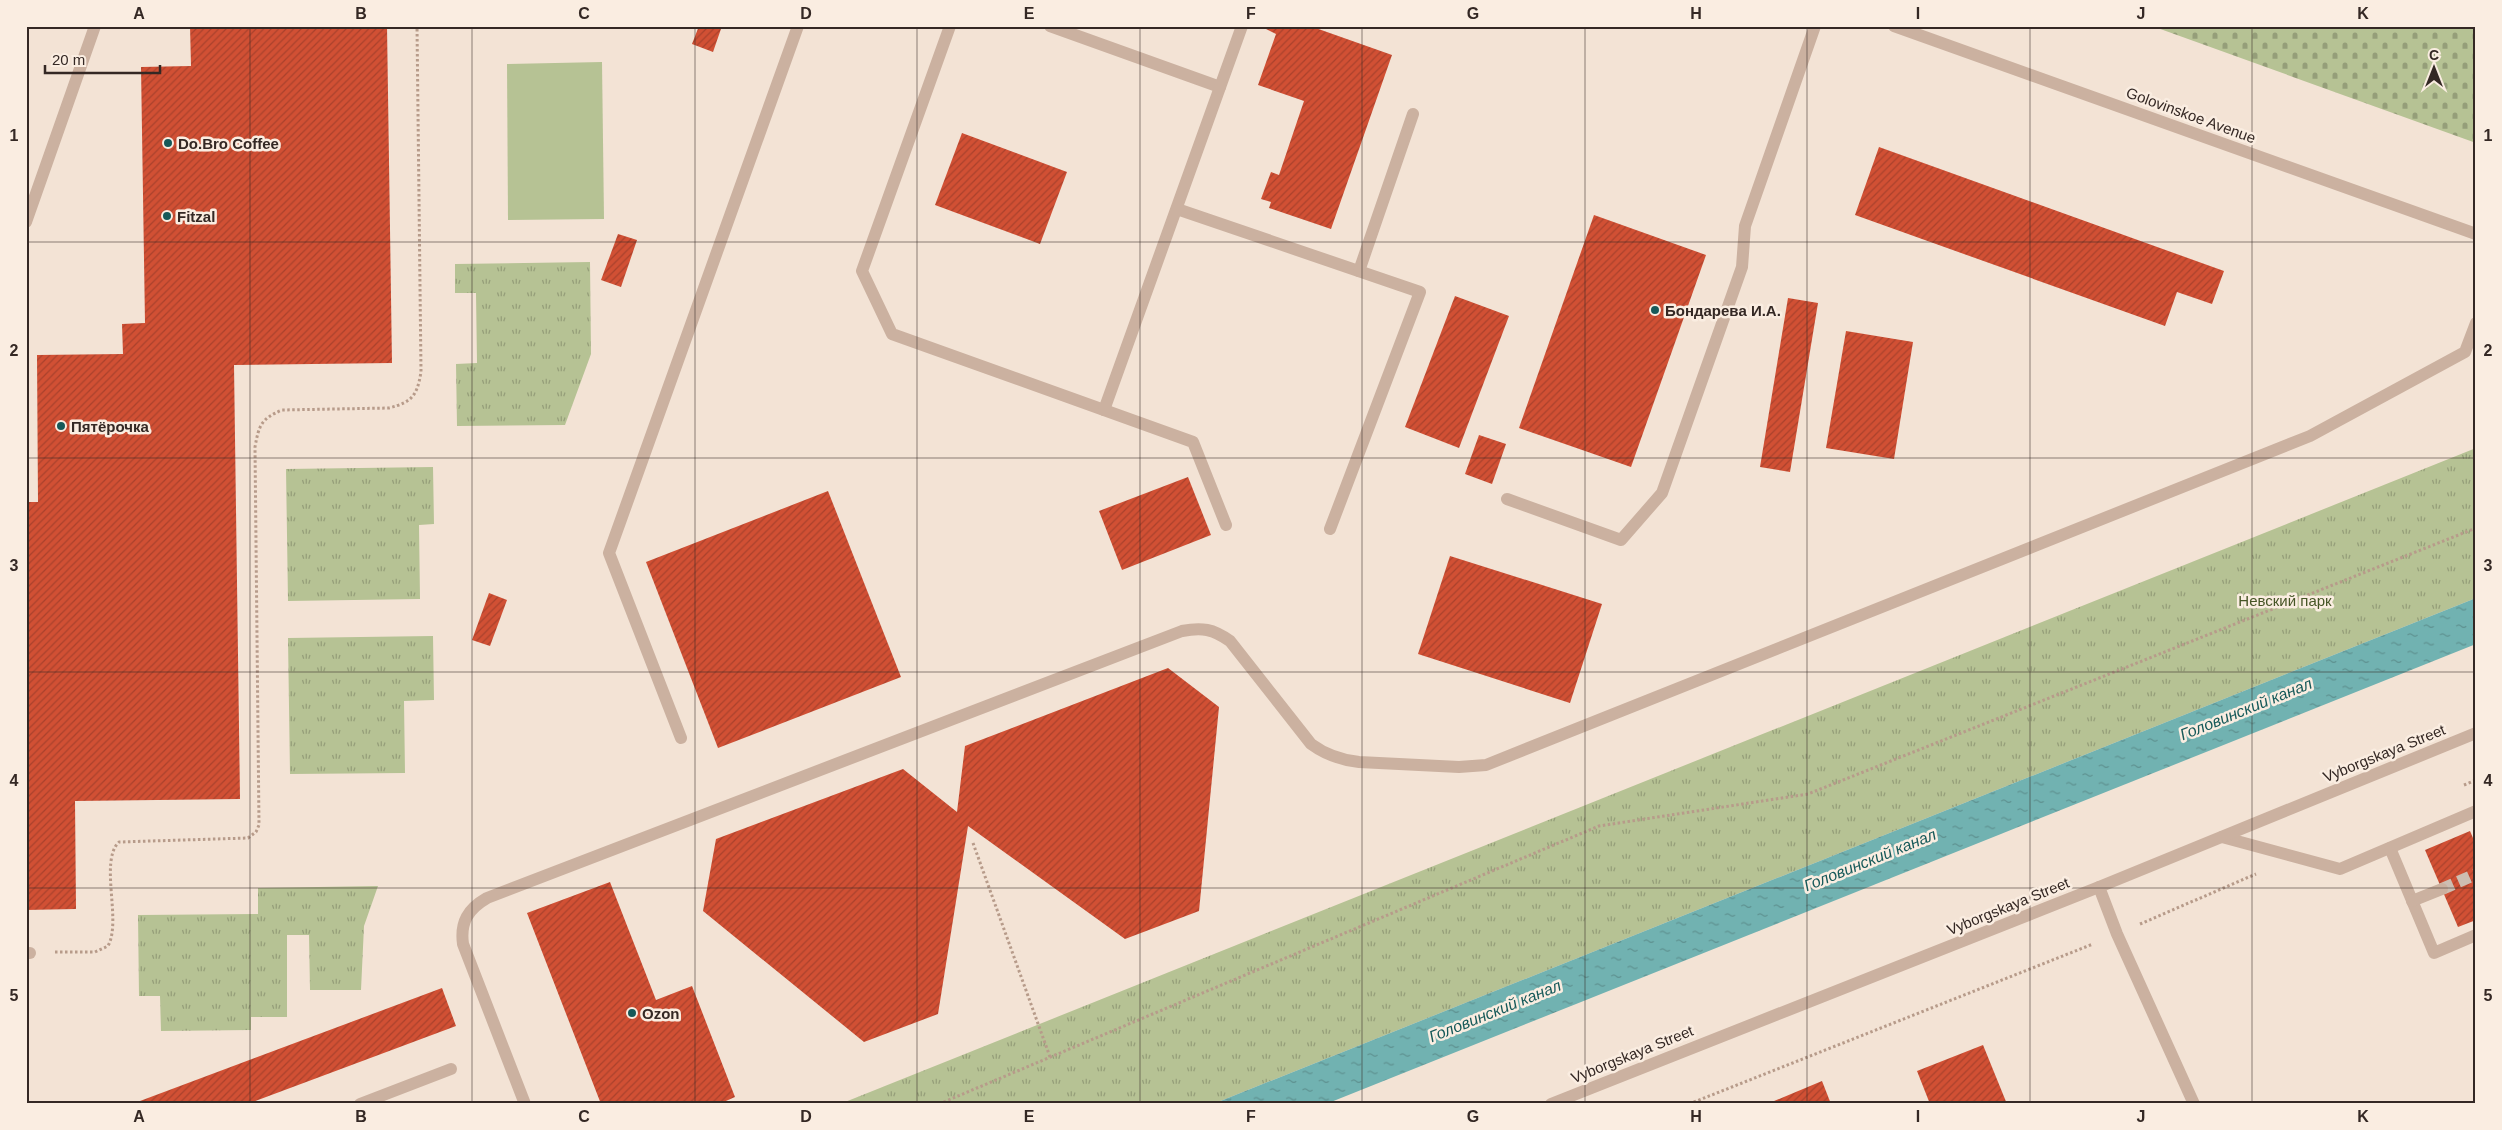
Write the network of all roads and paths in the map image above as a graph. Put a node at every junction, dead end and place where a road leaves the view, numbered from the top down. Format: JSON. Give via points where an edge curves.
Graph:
{"nodes":[{"id":1,"x":95,"y":26,"type":"edge"},
{"id":2,"x":417,"y":26,"type":"edge"},
{"id":3,"x":798,"y":26,"type":"edge"},
{"id":4,"x":950,"y":26,"type":"edge"},
{"id":5,"x":1050,"y":26,"type":"edge"},
{"id":6,"x":1242,"y":26,"type":"edge"},
{"id":7,"x":1815,"y":26,"type":"edge"},
{"id":8,"x":1894,"y":26,"type":"edge"},
{"id":9,"x":1220,"y":87,"type":"junction"},
{"id":10,"x":1413,"y":114,"type":"dead end"},
{"id":11,"x":1177,"y":209,"type":"junction"},
{"id":12,"x":26,"y":222,"type":"edge"},
{"id":13,"x":2476,"y":234,"type":"edge"},
{"id":14,"x":1359,"y":271,"type":"junction"},
{"id":15,"x":2476,"y":323,"type":"edge"},
{"id":16,"x":1104,"y":410,"type":"junction"},
{"id":17,"x":1507,"y":499,"type":"dead end"},
{"id":18,"x":1226,"y":526,"type":"dead end"},
{"id":19,"x":2476,"y":528,"type":"edge"},
{"id":20,"x":1330,"y":529,"type":"dead end"},
{"id":21,"x":2476,"y":733,"type":"edge"},
{"id":22,"x":681,"y":738,"type":"dead end"},
{"id":23,"x":2476,"y":811,"type":"edge"},
{"id":24,"x":2222,"y":837,"type":"junction"},
{"id":25,"x":973,"y":843,"type":"dead end"},
{"id":26,"x":2390,"y":848,"type":"junction"},
{"id":27,"x":2099,"y":887,"type":"junction"},
{"id":28,"x":2442,"y":889,"type":"tunnel mouth"},
{"id":29,"x":2412,"y":901,"type":"junction"},
{"id":30,"x":2117,"y":934,"type":"junction"},
{"id":31,"x":2476,"y":935,"type":"edge"},
{"id":32,"x":28,"y":953,"type":"edge"},
{"id":33,"x":1050,"y":1057,"type":"junction"},
{"id":34,"x":451,"y":1068,"type":"dead end"},
{"id":35,"x":360,"y":1104,"type":"edge"},
{"id":36,"x":525,"y":1104,"type":"edge"},
{"id":37,"x":939,"y":1104,"type":"edge"},
{"id":38,"x":1551,"y":1104,"type":"edge"},
{"id":39,"x":1689,"y":1104,"type":"edge"},
{"id":40,"x":2194,"y":1104,"type":"edge"}],
"edges":[{"from":1,"to":12,"type":"street"},
{"from":2,"to":32,"type":"path","via":[[421,372],[418,390],[406,404],[389,408],[282,410],[268,416],[259,427],[255,447],[259,825],[248,838],[119,842],[111,853],[112,933],[108,946],[95,952]]},
{"from":3,"to":22,"type":"street","via":[[608,553]]},
{"from":4,"to":16,"type":"street","via":[[862,270],[892,334]]},
{"from":5,"to":9,"type":"street"},
{"from":6,"to":9,"type":"street"},
{"from":7,"to":17,"type":"street","via":[[1745,226],[1742,267],[1662,493],[1621,540]]},
{"from":8,"to":13,"type":"street","name":"Golovinskoe Avenue"},
{"from":9,"to":11,"type":"street"},
{"from":10,"to":14,"type":"street"},
{"from":11,"to":14,"type":"street"},
{"from":11,"to":16,"type":"street"},
{"from":14,"to":20,"type":"street","via":[[1420,292]]},
{"from":15,"to":36,"type":"street","via":[[2465,352],[2310,436],[1486,765],[1459,767],[1359,762],[1320,751],[1311,744],[1230,641],[1218,632],[1196,628],[487,898],[474,905],[467,914],[461,933],[462,944]]},
{"from":16,"to":18,"type":"street","via":[[1193,442]]},
{"from":19,"to":33,"type":"path","via":[[1808,794],[1599,826]]},
{"from":21,"to":24,"type":"street","name":"Vyborgskaya Street"},
{"from":23,"to":26,"type":"street"},
{"from":24,"to":26,"type":"street","via":[[2340,869]]},
{"from":24,"to":27,"type":"street","name":"Vyborgskaya Street"},
{"from":25,"to":33,"type":"path"},
{"from":26,"to":29,"type":"street"},
{"from":27,"to":30,"type":"street"},
{"from":27,"to":38,"type":"street","name":"Vyborgskaya Street"},
{"from":28,"to":29,"type":"street"},
{"from":29,"to":31,"type":"street","via":[[2434,953]]},
{"from":30,"to":39,"type":"path"},
{"from":30,"to":40,"type":"street"},
{"from":33,"to":37,"type":"path"},
{"from":34,"to":35,"type":"street"}]}
